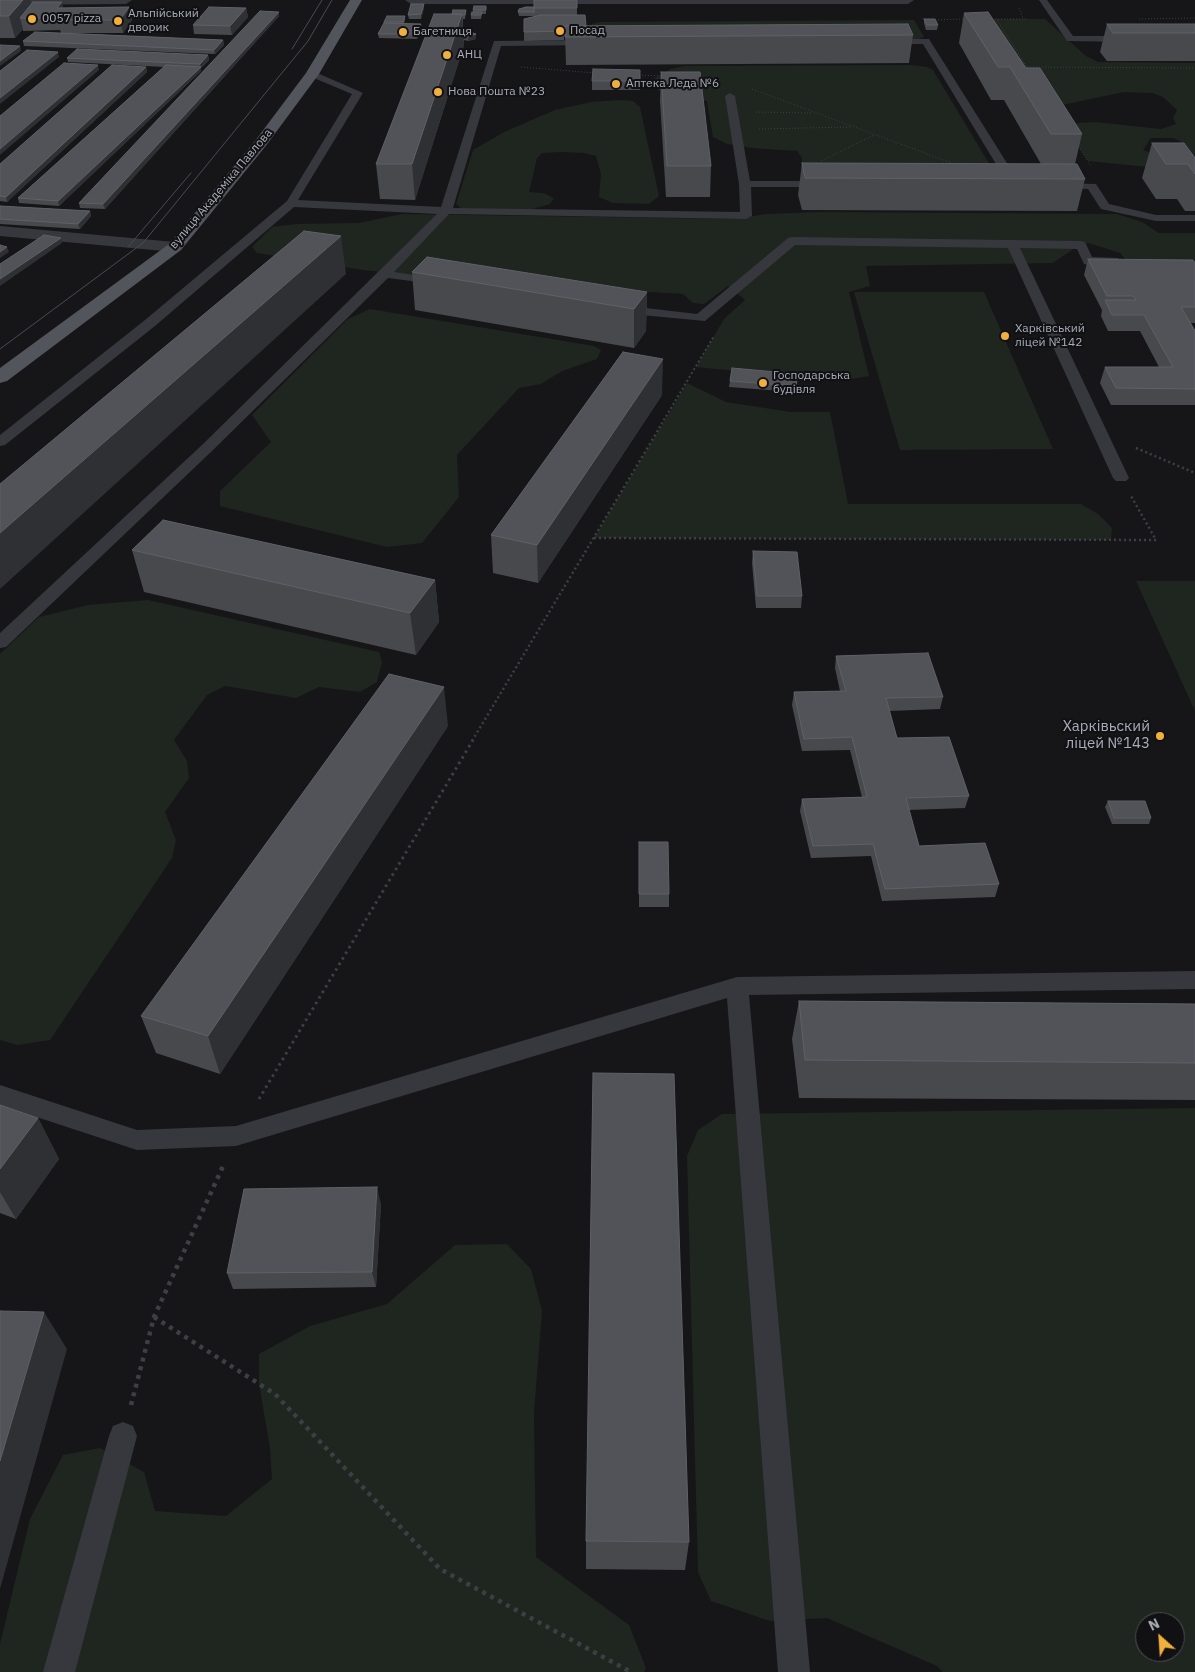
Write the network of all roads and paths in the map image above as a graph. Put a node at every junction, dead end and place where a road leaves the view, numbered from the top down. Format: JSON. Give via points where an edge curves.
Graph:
{"nodes":[{"id":1,"x":23,"y":0,"type":"edge"},
{"id":2,"x":126,"y":0,"type":"edge"},
{"id":3,"x":356,"y":0,"type":"edge"},
{"id":4,"x":411,"y":0,"type":"edge"},
{"id":5,"x":908,"y":0,"type":"edge"},
{"id":6,"x":1043,"y":0,"type":"edge"},
{"id":7,"x":0,"y":1,"type":"edge"},
{"id":8,"x":1019,"y":8,"type":"dead end"},
{"id":9,"x":997,"y":19,"type":"dead end"},
{"id":10,"x":1023,"y":19,"type":"dead end"},
{"id":11,"x":1137,"y":40,"type":"dead end"},
{"id":12,"x":876,"y":41,"type":"dead end"},
{"id":13,"x":607,"y":43,"type":"dead end"},
{"id":14,"x":1026,"y":67,"type":"junction"},
{"id":15,"x":1195,"y":68,"type":"edge"},
{"id":16,"x":312,"y":74,"type":"junction"},
{"id":17,"x":1031,"y":74,"type":"edge"},
{"id":18,"x":730,"y":96,"type":"dead end"},
{"id":19,"x":732,"y":112,"type":"junction"},
{"id":20,"x":815,"y":113,"type":"dead end"},
{"id":21,"x":853,"y":127,"type":"dead end"},
{"id":22,"x":736,"y":129,"type":"junction"},
{"id":23,"x":874,"y":134,"type":"dead end"},
{"id":24,"x":1072,"y":137,"type":"dead end"},
{"id":25,"x":745,"y":184,"type":"junction"},
{"id":26,"x":776,"y":184,"type":"junction"},
{"id":27,"x":834,"y":184,"type":"dead end"},
{"id":28,"x":997,"y":186,"type":"dead end"},
{"id":29,"x":1044,"y":186,"type":"dead end"},
{"id":30,"x":1092,"y":186,"type":"junction"},
{"id":31,"x":291,"y":203,"type":"junction"},
{"id":32,"x":446,"y":211,"type":"junction"},
{"id":33,"x":1195,"y":218,"type":"edge"},
{"id":34,"x":0,"y":231,"type":"edge"},
{"id":35,"x":1012,"y":244,"type":"junction"},
{"id":36,"x":174,"y":247,"type":"junction"},
{"id":37,"x":1127,"y":262,"type":"edge"},
{"id":38,"x":385,"y":274,"type":"junction"},
{"id":39,"x":455,"y":285,"type":"dead end"},
{"id":40,"x":603,"y":306,"type":"edge"},
{"id":41,"x":715,"y":335,"type":"dead end"},
{"id":42,"x":0,"y":378,"type":"edge"},
{"id":43,"x":1100,"y":432,"type":"junction"},
{"id":44,"x":0,"y":442,"type":"edge"},
{"id":45,"x":1195,"y":473,"type":"edge"},
{"id":46,"x":1121,"y":478,"type":"joint"},
{"id":47,"x":594,"y":538,"type":"junction"},
{"id":48,"x":0,"y":643,"type":"edge"},
{"id":49,"x":1195,"y":980,"type":"edge"},
{"id":50,"x":737,"y":986,"type":"junction"},
{"id":51,"x":0,"y":1095,"type":"edge"},
{"id":52,"x":236,"y":1136,"type":"junction"},
{"id":53,"x":154,"y":1316,"type":"junction"},
{"id":54,"x":123,"y":1436,"type":"joint"},
{"id":55,"x":59,"y":1672,"type":"edge"},
{"id":56,"x":631,"y":1672,"type":"edge"},
{"id":57,"x":794,"y":1672,"type":"edge"}],
"edges":[{"from":1,"to":2,"type":"street"},
{"from":1,"to":7,"type":"street"},
{"from":3,"to":16,"type":"main road","name":"вулиця Академіка Павлова"},
{"from":4,"to":5,"type":"street"},
{"from":6,"to":11,"type":"lane","via":[[1070,39]]},
{"from":8,"to":10,"type":"path"},
{"from":9,"to":14,"type":"path"},
{"from":12,"to":28,"type":"lane","via":[[926,41],[1021,186]]},
{"from":13,"to":32,"type":"lane","via":[[496,43]]},
{"from":14,"to":15,"type":"path"},
{"from":14,"to":17,"type":"path"},
{"from":16,"to":31,"type":"lane","via":[[358,93]]},
{"from":16,"to":36,"type":"main road","name":"вулиця Академіка Павлова","via":[[260,144]]},
{"from":18,"to":19,"type":"lane"},
{"from":19,"to":20,"type":"path"},
{"from":19,"to":22,"type":"lane"},
{"from":21,"to":22,"type":"path"},
{"from":22,"to":25,"type":"lane"},
{"from":23,"to":26,"type":"path"},
{"from":24,"to":30,"type":"path","via":[[1094,171]]},
{"from":25,"to":26,"type":"lane"},
{"from":25,"to":32,"type":"lane","via":[[746,216]]},
{"from":26,"to":27,"type":"lane"},
{"from":29,"to":30,"type":"lane"},
{"from":30,"to":33,"type":"lane","via":[[1105,207],[1156,218]]},
{"from":31,"to":32,"type":"lane"},
{"from":31,"to":44,"type":"lane","via":[[150,323]]},
{"from":32,"to":38,"type":"lane"},
{"from":34,"to":36,"type":"street"},
{"from":35,"to":37,"type":"lane","via":[[1081,245],[1088,261]]},
{"from":35,"to":40,"type":"lane","via":[[792,241],[700,318]]},
{"from":35,"to":43,"type":"lane"},
{"from":36,"to":42,"type":"main road","name":"вулиця Академіка Павлова"},
{"from":38,"to":39,"type":"lane"},
{"from":38,"to":48,"type":"lane"},
{"from":41,"to":47,"type":"path"},
{"from":43,"to":45,"type":"path"},
{"from":43,"to":46,"type":"lane"},
{"from":46,"to":47,"type":"path","via":[[1156,540]]},
{"from":47,"to":52,"type":"path"},
{"from":49,"to":50,"type":"lane"},
{"from":50,"to":52,"type":"lane"},
{"from":50,"to":57,"type":"lane"},
{"from":51,"to":52,"type":"lane","via":[[137,1140]]},
{"from":52,"to":53,"type":"path"},
{"from":53,"to":54,"type":"path"},
{"from":53,"to":56,"type":"path","via":[[275,1394],[440,1569]]},
{"from":54,"to":55,"type":"lane"}]}
